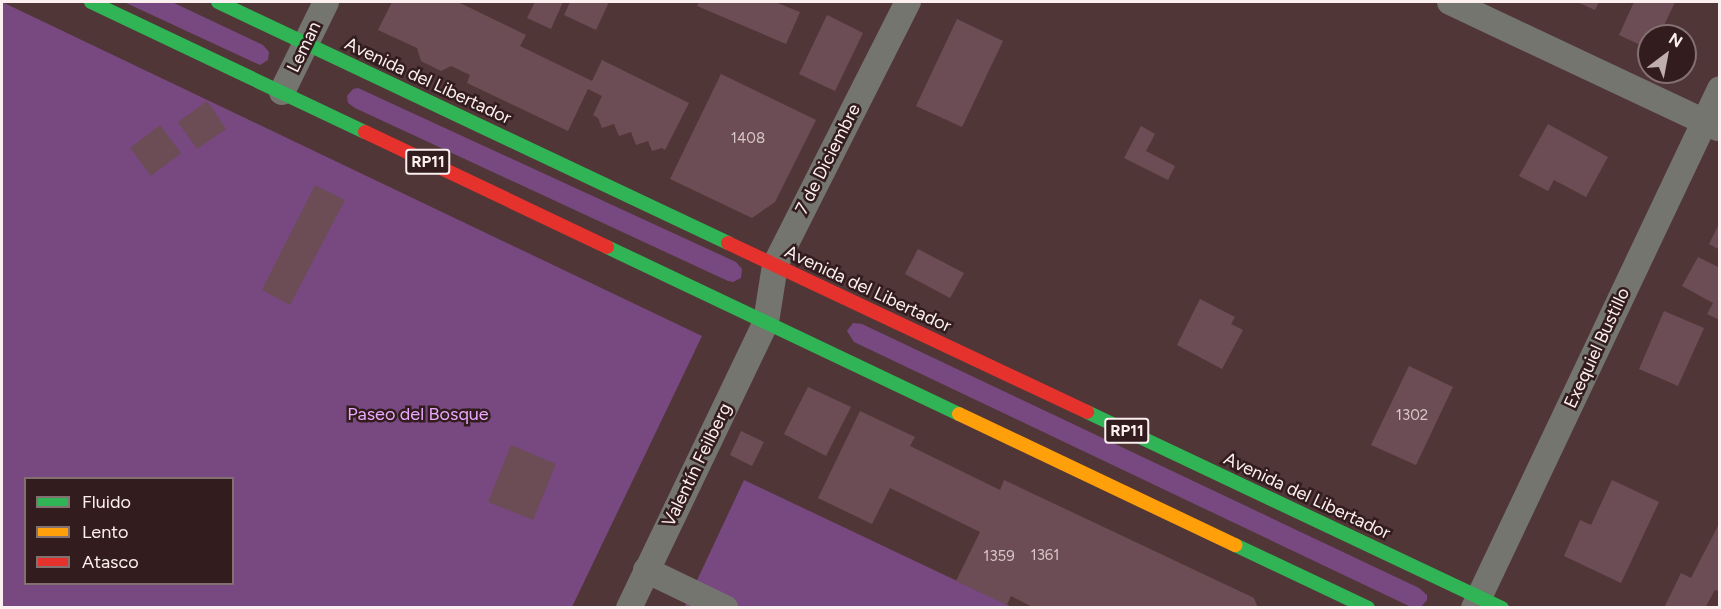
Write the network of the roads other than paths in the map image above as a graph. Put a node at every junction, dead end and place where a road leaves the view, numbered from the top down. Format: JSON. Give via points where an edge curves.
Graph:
{"nodes":[{"id":1,"x":91,"y":2,"type":"edge"},
{"id":2,"x":218,"y":2,"type":"edge"},
{"id":3,"x":326,"y":2,"type":"edge"},
{"id":4,"x":908,"y":2,"type":"edge"},
{"id":5,"x":1450,"y":2,"type":"edge"},
{"id":6,"x":307,"y":44,"type":"junction"},
{"id":7,"x":1719,"y":89,"type":"edge"},
{"id":8,"x":282,"y":93,"type":"junction"},
{"id":9,"x":1712,"y":125,"type":"edge"},
{"id":10,"x":775,"y":265,"type":"junction"},
{"id":11,"x":766,"y":322,"type":"junction"},
{"id":12,"x":646,"y":570,"type":"junction"},
{"id":13,"x":1485,"y":604,"type":"edge"},
{"id":14,"x":629,"y":608,"type":"edge"},
{"id":15,"x":724,"y":608,"type":"edge"},
{"id":16,"x":1368,"y":608,"type":"edge"}],
"edges":[{"from":1,"to":8,"type":"main road","number":"RP11"},
{"from":2,"to":6,"type":"main road","name":"Avenida del Libertador","number":"RP11"},
{"from":3,"to":6,"type":"street","name":"Leman"},
{"from":4,"to":10,"type":"street","name":"7 de Diciembre"},
{"from":5,"to":9,"type":"street"},
{"from":6,"to":8,"type":"street","name":"Leman"},
{"from":6,"to":10,"type":"main road","name":"Avenida del Libertador","number":"RP11"},
{"from":7,"to":9,"type":"street","name":"Exequiel Bustillo"},
{"from":8,"to":11,"type":"main road","number":"RP11"},
{"from":9,"to":13,"type":"street","name":"Exequiel Bustillo"},
{"from":10,"to":11,"type":"street","name":"7 de Diciembre"},
{"from":10,"to":13,"type":"main road","name":"Avenida del Libertador","number":"RP11"},
{"from":11,"to":12,"type":"street","name":"Valentín Feilberg"},
{"from":11,"to":16,"type":"main road","number":"RP11"},
{"from":12,"to":14,"type":"street","name":"Valentín Feilberg"},
{"from":12,"to":15,"type":"street"}]}
